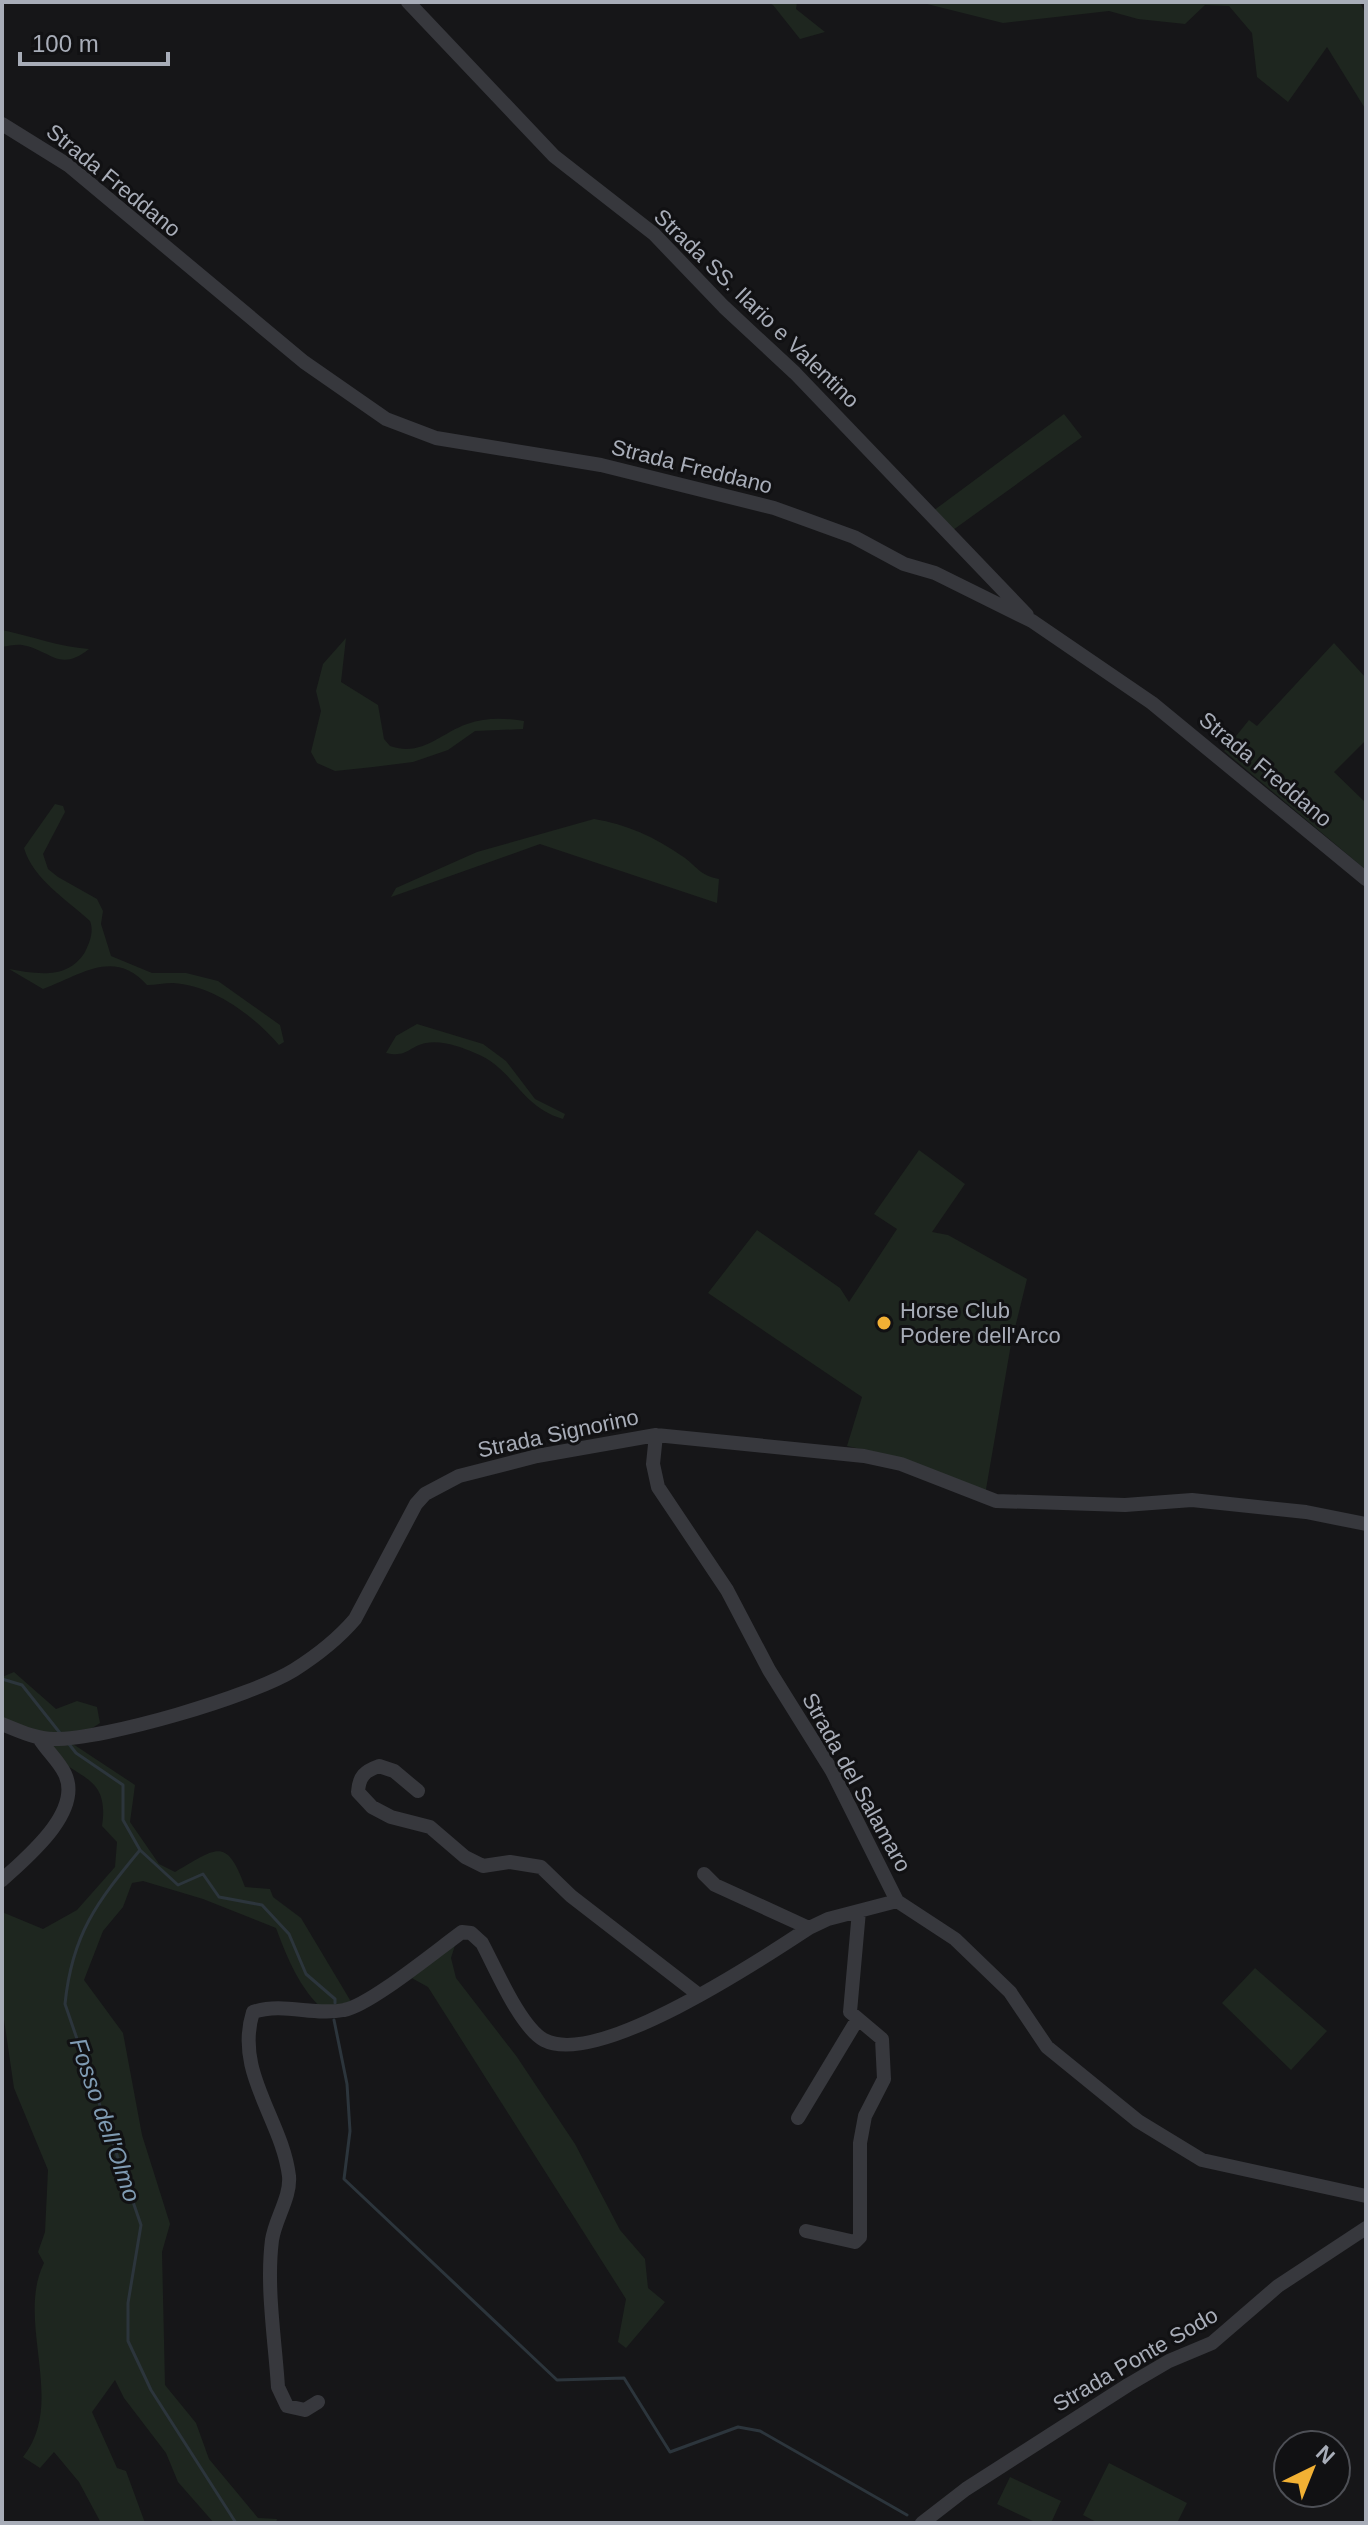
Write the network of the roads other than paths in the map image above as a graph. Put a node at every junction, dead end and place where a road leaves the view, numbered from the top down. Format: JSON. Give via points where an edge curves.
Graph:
{"nodes":[{"id":1,"x":408,"y":2,"type":"edge"},
{"id":2,"x":2,"y":124,"type":"edge"},
{"id":3,"x":1032,"y":621,"type":"junction"},
{"id":4,"x":1366,"y":879,"type":"edge"},
{"id":5,"x":656,"y":1435,"type":"junction"},
{"id":6,"x":1366,"y":1524,"type":"edge"},
{"id":7,"x":2,"y":1724,"type":"edge"},
{"id":8,"x":39,"y":1738,"type":"junction"},
{"id":9,"x":418,"y":1791,"type":"dead end"},
{"id":10,"x":704,"y":1874,"type":"dead end"},
{"id":11,"x":2,"y":1880,"type":"edge"},
{"id":12,"x":897,"y":1901,"type":"junction"},
{"id":13,"x":859,"y":1911,"type":"junction"},
{"id":14,"x":809,"y":1928,"type":"junction"},
{"id":15,"x":699,"y":1995,"type":"junction"},
{"id":16,"x":857,"y":2020,"type":"junction"},
{"id":17,"x":798,"y":2118,"type":"dead end"},
{"id":18,"x":1366,"y":2196,"type":"edge"},
{"id":19,"x":1366,"y":2228,"type":"edge"},
{"id":20,"x":806,"y":2231,"type":"dead end"},
{"id":21,"x":318,"y":2402,"type":"dead end"},
{"id":22,"x":922,"y":2523,"type":"edge"}],
"edges":[{"from":1,"to":3,"type":"street","name":"Strada SS. Ilario e Valentino","via":[[554,156],[654,234],[795,373]]},
{"from":2,"to":3,"type":"street","name":"Strada Freddano","via":[[68,165],[304,362],[386,419],[436,438],[601,465],[774,508],[854,537]]},
{"from":3,"to":4,"type":"street","name":"Strada Freddano","via":[[1152,703]]},
{"from":5,"to":6,"type":"street","name":"Strada Signorino","via":[[864,1456],[901,1464],[996,1501],[1125,1505],[1192,1500]]},
{"from":5,"to":8,"type":"street","name":"Strada Signorino","via":[[537,1456],[459,1476],[425,1494],[355,1619],[292,1671],[184,1711],[87,1737]]},
{"from":5,"to":12,"type":"street","name":"Strada del Salamaro","via":[[653,1464],[658,1487],[727,1590],[832,1771]]},
{"from":7,"to":8,"type":"street","name":"Strada Signorino"},
{"from":8,"to":11,"type":"street","via":[[66,1775],[66,1802],[53,1830]]},
{"from":9,"to":15,"type":"street","via":[[379,1766],[366,1771],[358,1792],[391,1817],[430,1827],[483,1866],[510,1862],[541,1867]]},
{"from":10,"to":14,"type":"street","via":[[715,1885]]},
{"from":12,"to":13,"type":"street"},
{"from":12,"to":18,"type":"street","name":"Strada del Salamaro","via":[[955,1939],[1010,1992],[1047,2047],[1138,2121],[1202,2160]]},
{"from":13,"to":14,"type":"street"},
{"from":13,"to":16,"type":"street","via":[[850,2012]]},
{"from":14,"to":15,"type":"street"},
{"from":15,"to":21,"type":"street","via":[[612,2036],[565,2045],[544,2040],[524,2018],[482,1943],[462,1932],[349,2010],[324,2013],[271,2006],[253,2012],[247,2030],[250,2060],[289,2179],[272,2239],[278,2387],[287,2406],[305,2410]]},
{"from":16,"to":17,"type":"street"},
{"from":16,"to":20,"type":"street","via":[[882,2039],[884,2055],[884,2079],[865,2116],[860,2143],[860,2237],[855,2242]]},
{"from":19,"to":22,"type":"street","name":"Strada Ponte Sodo","via":[[1278,2286],[1212,2343],[1128,2385]]}]}
